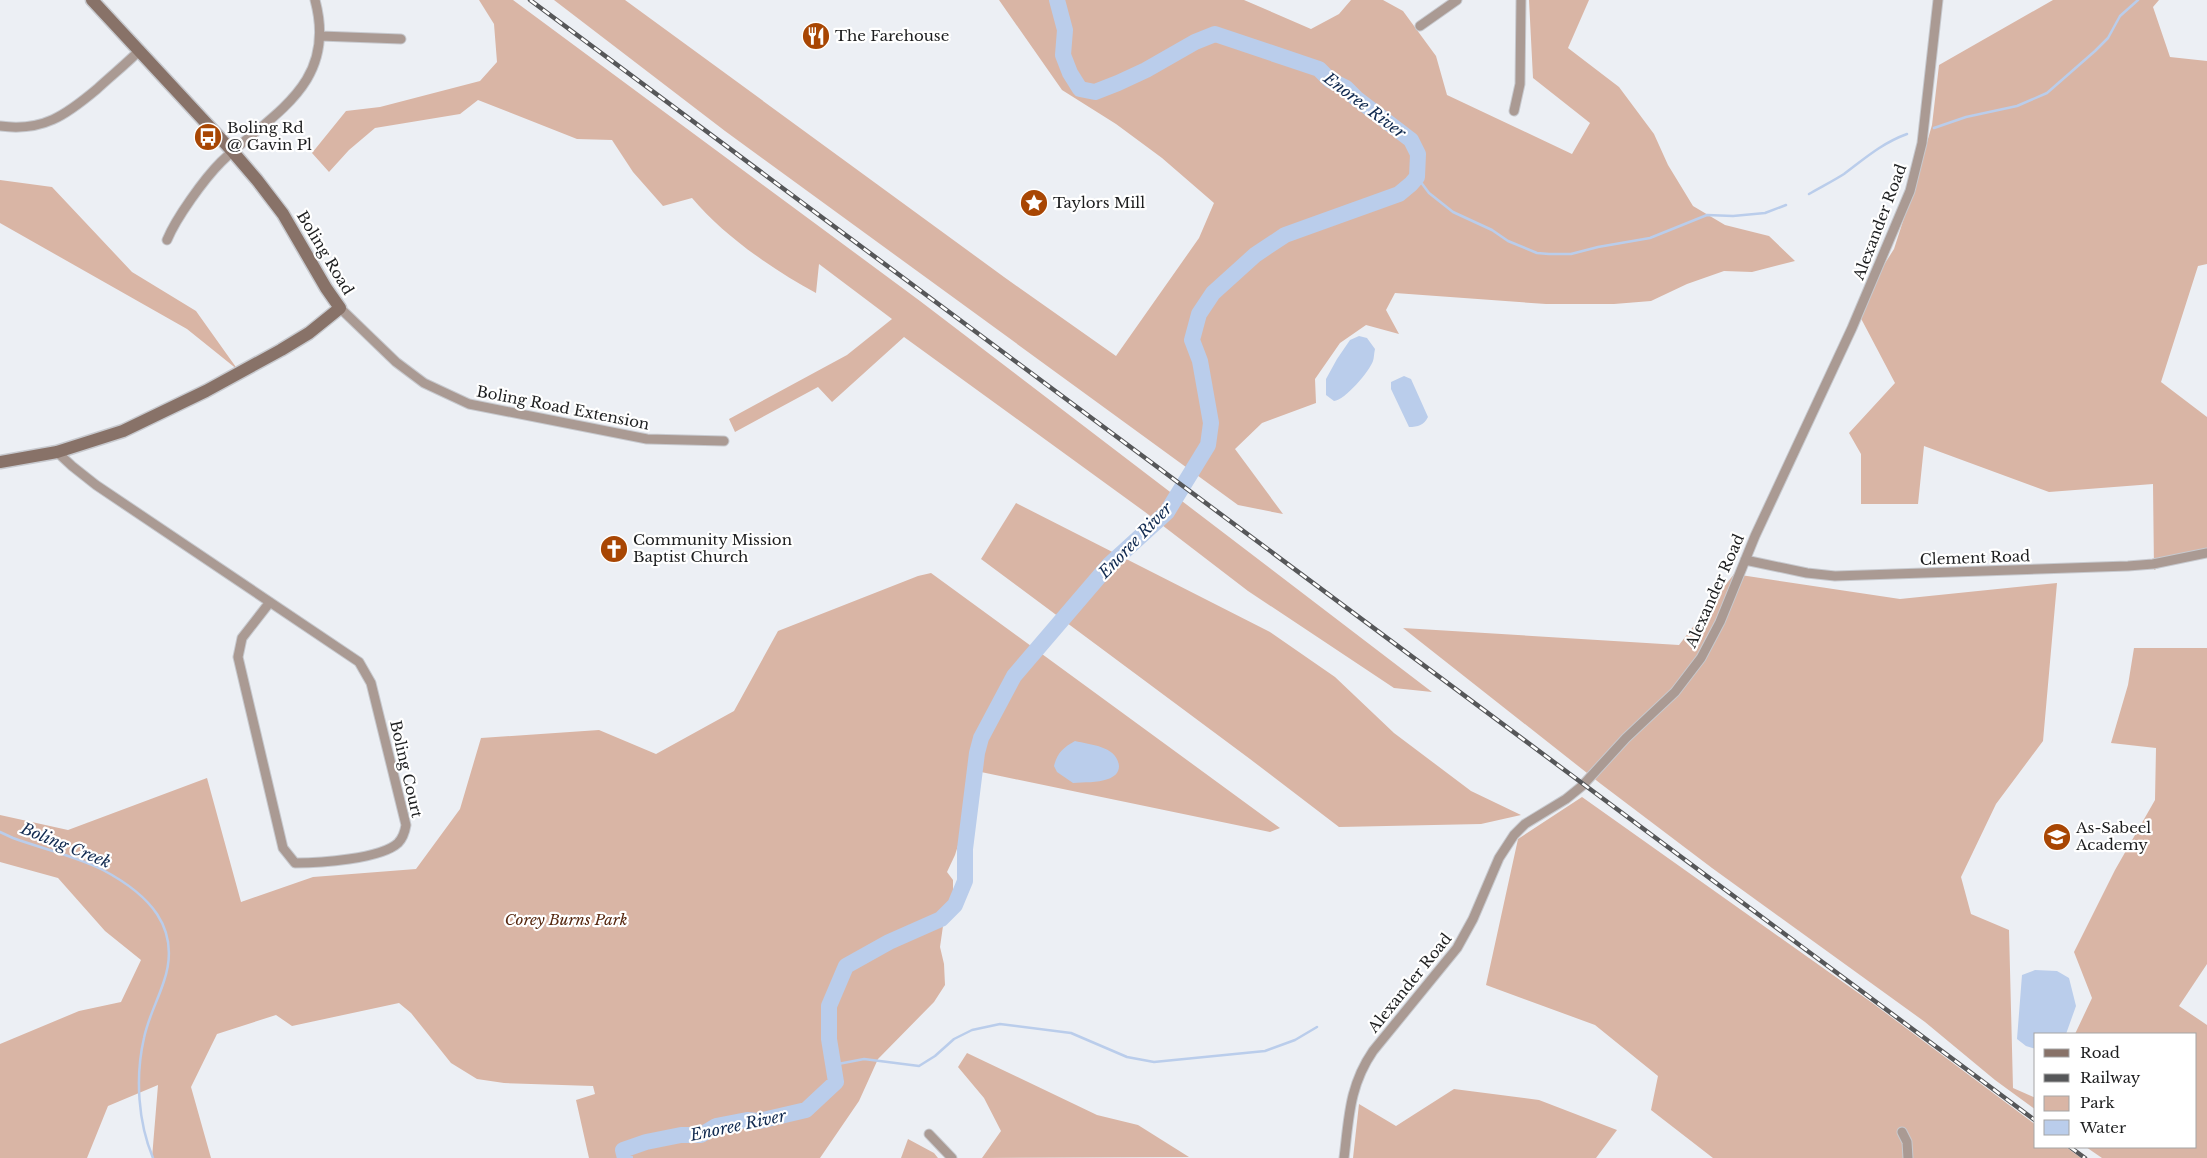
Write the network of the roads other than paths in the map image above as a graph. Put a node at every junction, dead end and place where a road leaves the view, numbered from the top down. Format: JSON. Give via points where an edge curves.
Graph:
{"nodes":[{"id":1,"x":92,"y":0,"type":"edge"},
{"id":2,"x":315,"y":0,"type":"edge"},
{"id":3,"x":1457,"y":0,"type":"edge"},
{"id":4,"x":1521,"y":0,"type":"edge"},
{"id":5,"x":1938,"y":0,"type":"edge"},
{"id":6,"x":1420,"y":26,"type":"dead end"},
{"id":7,"x":320,"y":36,"type":"junction"},
{"id":8,"x":401,"y":39,"type":"dead end"},
{"id":9,"x":140,"y":50,"type":"junction"},
{"id":10,"x":1514,"y":112,"type":"dead end"},
{"id":11,"x":0,"y":126,"type":"edge"},
{"id":12,"x":234,"y":152,"type":"junction"},
{"id":13,"x":166,"y":240,"type":"dead end"},
{"id":14,"x":340,"y":308,"type":"junction"},
{"id":15,"x":724,"y":441,"type":"dead end"},
{"id":16,"x":57,"y":452,"type":"junction"},
{"id":17,"x":0,"y":462,"type":"edge"},
{"id":18,"x":2207,"y":553,"type":"edge"},
{"id":19,"x":1745,"y":560,"type":"junction"},
{"id":20,"x":270,"y":602,"type":"junction"},
{"id":21,"x":1902,"y":1132,"type":"dead end"},
{"id":22,"x":929,"y":1134,"type":"dead end"},
{"id":23,"x":952,"y":1158,"type":"edge"},
{"id":24,"x":1344,"y":1158,"type":"edge"},
{"id":25,"x":1908,"y":1158,"type":"edge"}],
"edges":[{"from":1,"to":9,"type":"street","name":"Boling Road"},
{"from":2,"to":7,"type":"street"},
{"from":3,"to":6,"type":"street"},
{"from":4,"to":10,"type":"street","via":[[1520,84]]},
{"from":5,"to":19,"type":"street","name":"Alexander Road","via":[[1922,143],[1910,191],[1852,328]]},
{"from":7,"to":8,"type":"street"},
{"from":7,"to":12,"type":"street","via":[[314,65],[302,88]]},
{"from":9,"to":11,"type":"street","via":[[68,113],[37,125]]},
{"from":9,"to":12,"type":"street","name":"Boling Road"},
{"from":12,"to":13,"type":"street","via":[[194,196]]},
{"from":12,"to":14,"type":"street","name":"Boling Road","via":[[283,214]]},
{"from":14,"to":15,"type":"street","name":"Boling Road Extension","via":[[396,362],[424,383],[469,404],[647,439]]},
{"from":14,"to":16,"type":"street","name":"Boling Road","via":[[309,333],[206,391],[123,431]]},
{"from":16,"to":17,"type":"street","name":"Boling Road"},
{"from":16,"to":20,"type":"street","name":"Boling Court","via":[[96,485]]},
{"from":18,"to":19,"type":"street","name":"Clement Road","via":[[2128,566],[1835,576]]},
{"from":19,"to":24,"type":"street","name":"Alexander Road","via":[[1720,622],[1684,682],[1575,792],[1525,824],[1506,846],[1457,948],[1362,1069],[1352,1095]]},
{"from":20,"to":20,"type":"street","name":"Boling Court","via":[[242,638],[238,657],[283,848],[295,863],[319,863],[386,850],[402,839],[406,825],[369,677],[359,662]]},
{"from":21,"to":25,"type":"street","via":[[1907,1142]]},
{"from":22,"to":23,"type":"street"}]}
